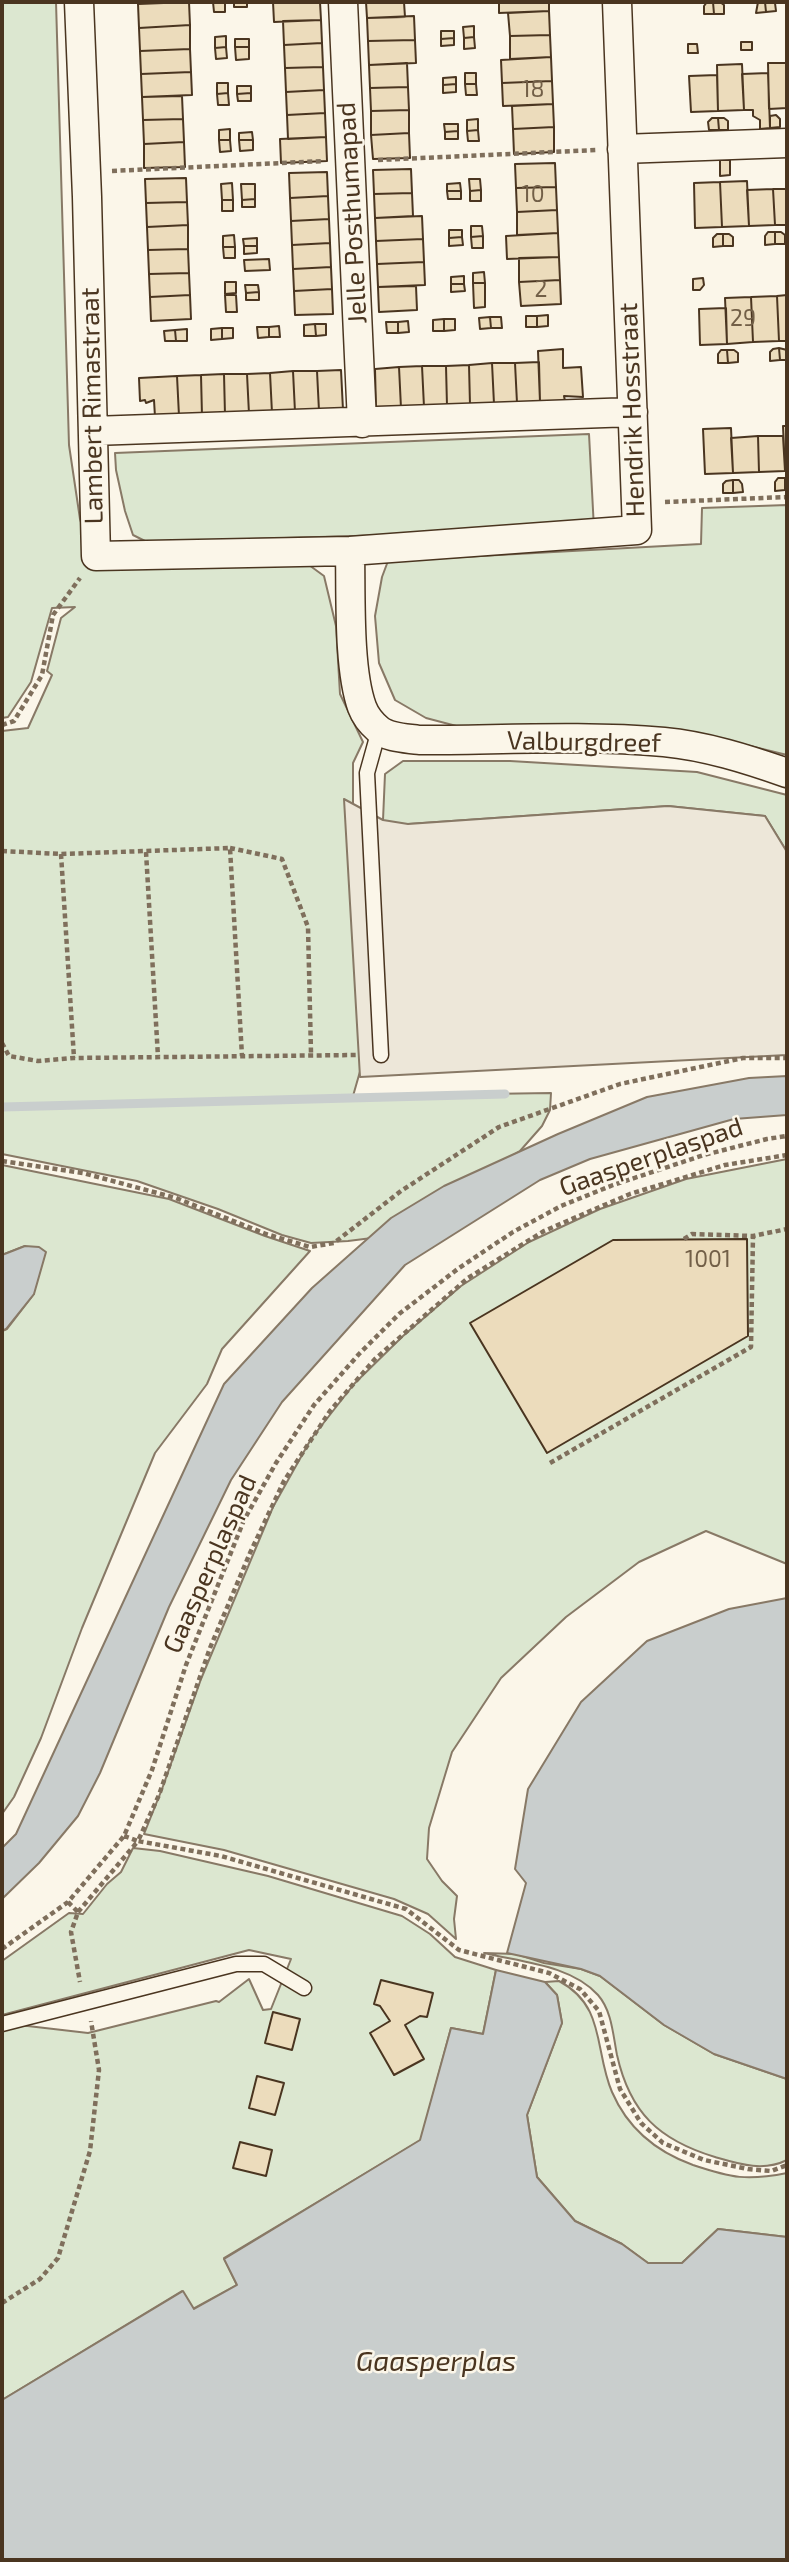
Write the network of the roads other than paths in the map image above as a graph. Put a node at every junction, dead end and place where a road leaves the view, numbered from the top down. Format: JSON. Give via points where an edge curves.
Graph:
{"nodes":[{"id":1,"x":79,"y":2,"type":"edge"},
{"id":2,"x":343,"y":2,"type":"edge"},
{"id":3,"x":617,"y":2,"type":"edge"},
{"id":4,"x":787,"y":144,"type":"edge"},
{"id":5,"x":622,"y":149,"type":"junction"},
{"id":6,"x":632,"y":412,"type":"junction"},
{"id":7,"x":362,"y":423,"type":"junction"},
{"id":8,"x":93,"y":431,"type":"junction"},
{"id":9,"x":350,"y":551,"type":"junction"},
{"id":10,"x":379,"y":730,"type":"junction"},
{"id":11,"x":787,"y":773,"type":"edge"},
{"id":12,"x":380,"y":1055,"type":"road end"},
{"id":13,"x":304,"y":1988,"type":"dead end"},
{"id":14,"x":2,"y":2024,"type":"edge"}],
"edges":[{"from":1,"to":8,"type":"street","name":"Lambert Rimastraat"},
{"from":2,"to":7,"type":"street","name":"Jelle Posthumapad"},
{"from":3,"to":5,"type":"street","name":"Hendrik Hosstraat"},
{"from":4,"to":5,"type":"street"},
{"from":5,"to":6,"type":"street","name":"Hendrik Hosstraat"},
{"from":6,"to":7,"type":"street"},
{"from":6,"to":9,"type":"street","name":"Hendrik Hosstraat","via":[[637,530]]},
{"from":7,"to":8,"type":"street"},
{"from":8,"to":9,"type":"street","name":"Lambert Rimastraat","via":[[96,556]]},
{"from":9,"to":10,"type":"street","via":[[354,662],[362,706]]},
{"from":10,"to":11,"type":"street","name":"Valburgdreef","via":[[419,740],[665,742]]},
{"from":10,"to":12,"type":"lane","via":[[367,773]]},
{"from":13,"to":14,"type":"lane","via":[[264,1964],[236,1964]]}]}
